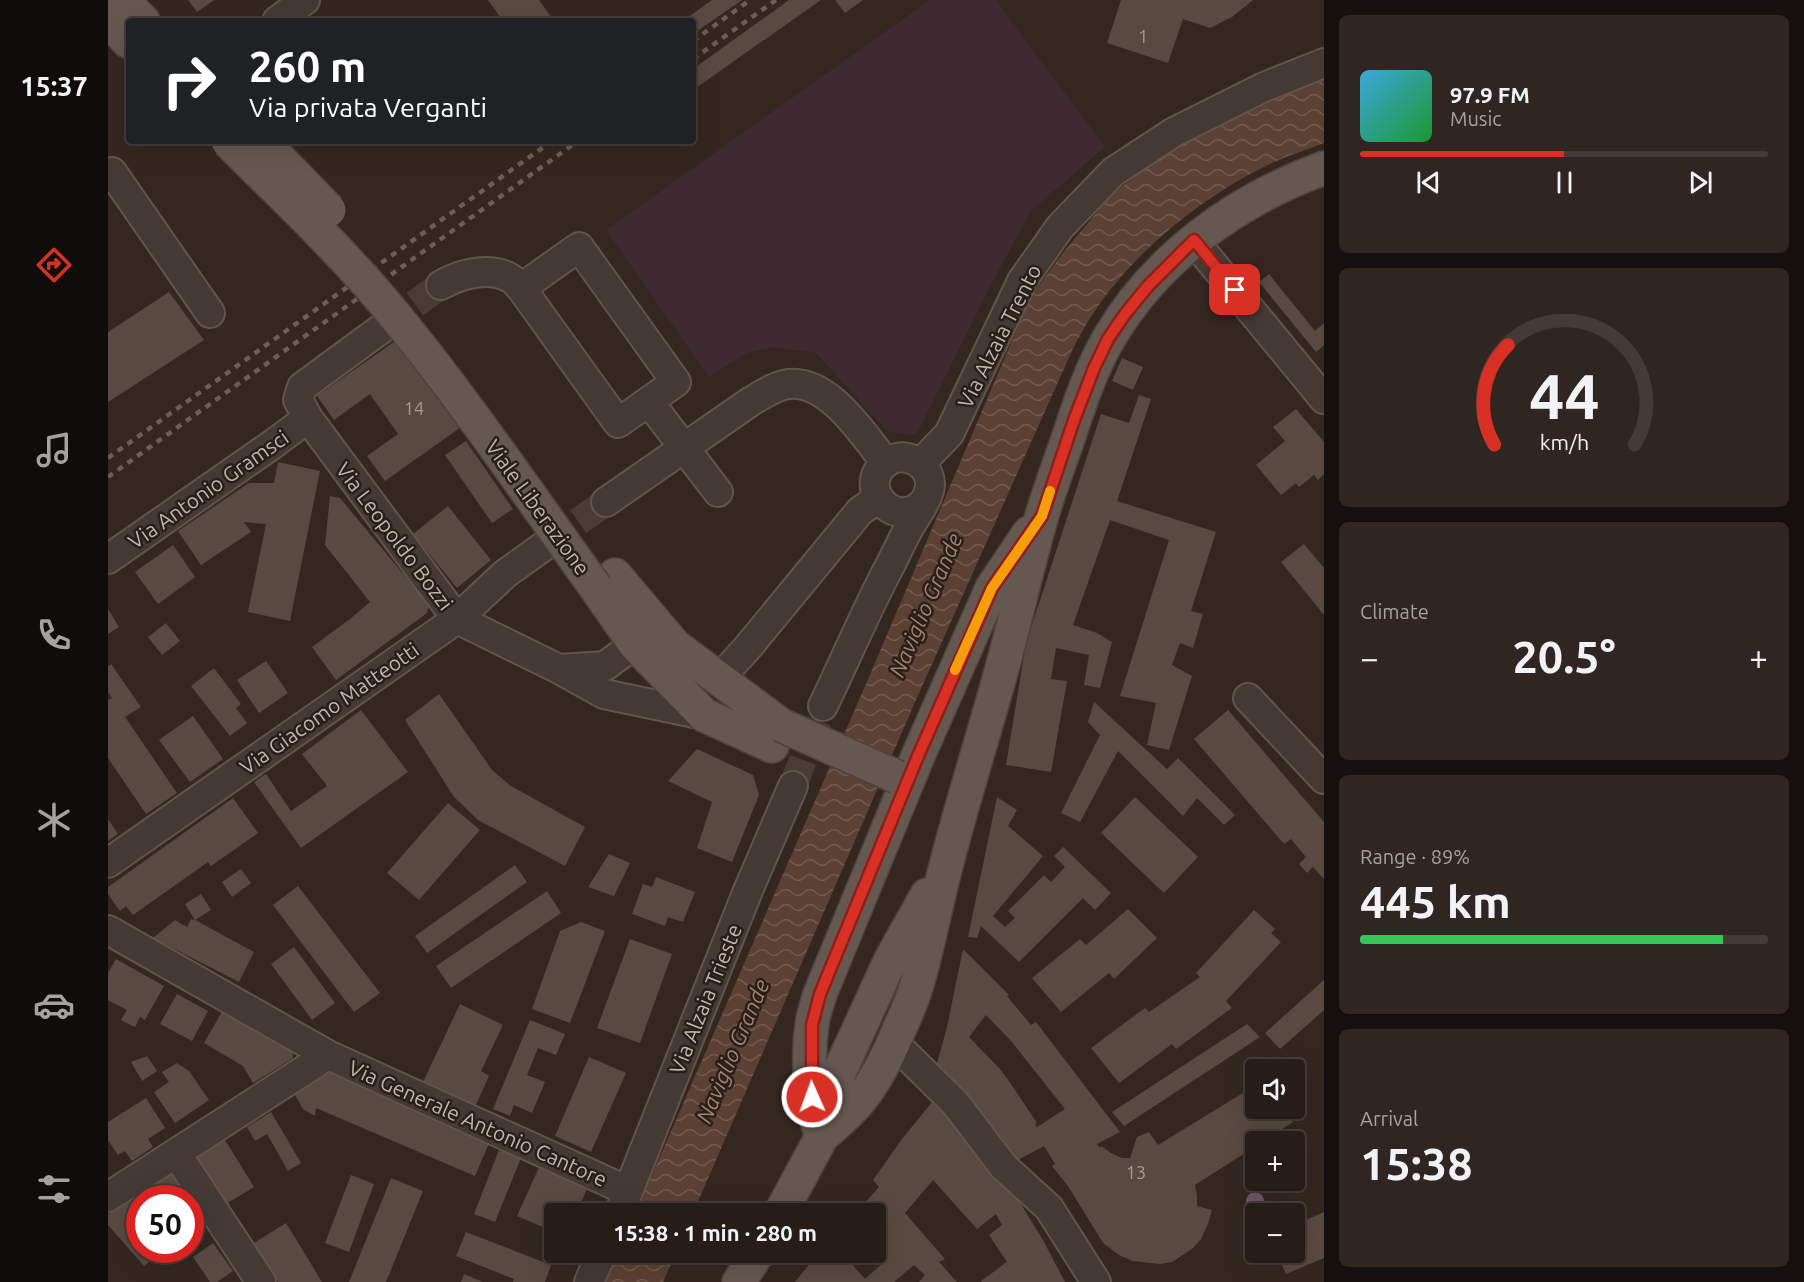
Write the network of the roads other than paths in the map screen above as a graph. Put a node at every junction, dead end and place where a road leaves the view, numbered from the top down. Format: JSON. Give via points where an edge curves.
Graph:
{"nodes":[{"id":1,"x":122,"y":0,"type":"edge"},
{"id":2,"x":305,"y":0,"type":"edge"},
{"id":3,"x":140,"y":18,"type":"edge"},
{"id":4,"x":281,"y":18,"type":"edge"},
{"id":5,"x":108,"y":21,"type":"edge"},
{"id":6,"x":126,"y":39,"type":"edge"},
{"id":7,"x":1324,"y":63,"type":"edge"},
{"id":8,"x":231,"y":144,"type":"edge"},
{"id":9,"x":264,"y":144,"type":"edge"},
{"id":10,"x":1324,"y":168,"type":"edge"},
{"id":11,"x":109,"y":171,"type":"edge"},
{"id":12,"x":1194,"y":240,"type":"junction"},
{"id":13,"x":441,"y":285,"type":"tunnel mouth"},
{"id":14,"x":521,"y":288,"type":"junction"},
{"id":15,"x":210,"y":313,"type":"dead end"},
{"id":16,"x":381,"y":329,"type":"tunnel mouth"},
{"id":17,"x":1324,"y":399,"type":"edge"},
{"id":18,"x":649,"y":402,"type":"junction"},
{"id":19,"x":308,"y":418,"type":"junction"},
{"id":20,"x":685,"y":447,"type":"junction"},
{"id":21,"x":886,"y":463,"type":"junction"},
{"id":22,"x":920,"y":464,"type":"junction"},
{"id":23,"x":718,"y":492,"type":"dead end"},
{"id":24,"x":879,"y":498,"type":"junction"},
{"id":25,"x":606,"y":502,"type":"tunnel mouth"},
{"id":26,"x":924,"y":502,"type":"junction"},
{"id":27,"x":1042,"y":516,"type":"junction"},
{"id":28,"x":544,"y":546,"type":"tunnel mouth"},
{"id":29,"x":108,"y":559,"type":"edge"},
{"id":30,"x":606,"y":581,"type":"junction"},
{"id":31,"x":457,"y":619,"type":"junction"},
{"id":32,"x":635,"y":644,"type":"junction"},
{"id":33,"x":559,"y":669,"type":"junction"},
{"id":34,"x":718,"y":679,"type":"junction"},
{"id":35,"x":1248,"y":698,"type":"dead end"},
{"id":36,"x":823,"y":706,"type":"tunnel mouth"},
{"id":37,"x":704,"y":715,"type":"junction"},
{"id":38,"x":777,"y":735,"type":"junction"},
{"id":39,"x":1324,"y":778,"type":"edge"},
{"id":40,"x":793,"y":786,"type":"tunnel mouth"},
{"id":41,"x":898,"y":789,"type":"junction"},
{"id":42,"x":947,"y":861,"type":"junction"},
{"id":43,"x":108,"y":863,"type":"edge"},
{"id":44,"x":108,"y":930,"type":"edge"},
{"id":45,"x":894,"y":1043,"type":"junction"},
{"id":46,"x":328,"y":1055,"type":"junction"},
{"id":47,"x":822,"y":1136,"type":"junction"},
{"id":48,"x":176,"y":1153,"type":"junction"},
{"id":49,"x":108,"y":1197,"type":"edge"},
{"id":50,"x":624,"y":1202,"type":"edge"},
{"id":51,"x":786,"y":1203,"type":"edge"},
{"id":52,"x":597,"y":1263,"type":"edge"},
{"id":53,"x":751,"y":1263,"type":"edge"},
{"id":54,"x":261,"y":1282,"type":"edge"},
{"id":55,"x":589,"y":1282,"type":"edge"},
{"id":56,"x":739,"y":1282,"type":"edge"},
{"id":57,"x":1096,"y":1282,"type":"edge"}],
"edges":[{"from":1,"to":3,"type":"main road"},
{"from":2,"to":4,"type":"street"},
{"from":5,"to":6,"type":"main road"},
{"from":7,"to":22,"type":"street","name":"Via Alzaia Trento","via":[[1264,87],[1173,132],[1113,172],[1059,227],[1022,281],[949,434]]},
{"from":8,"to":30,"type":"main road","name":"Viale Liberazione","bridge":true,"via":[[397,318]]},
{"from":9,"to":30,"type":"main road","name":"Viale Liberazione","bridge":true,"via":[[339,220],[485,396]]},
{"from":10,"to":12,"type":"main road","via":[[1248,203]]},
{"from":11,"to":15,"type":"street"},
{"from":12,"to":17,"type":"street"},
{"from":12,"to":27,"type":"main road","via":[[1148,286],[1108,339],[1074,420]]},
{"from":13,"to":14,"type":"street","via":[[453,278],[487,273],[511,278]]},
{"from":14,"to":18,"type":"street","via":[[618,423]]},
{"from":14,"to":18,"type":"street","via":[[579,247],[676,382]]},
{"from":16,"to":19,"type":"street","via":[[302,387],[297,400]]},
{"from":18,"to":20,"type":"street"},
{"from":19,"to":29,"type":"street","name":"Via Antonio Gramsci"},
{"from":19,"to":31,"type":"street","name":"Via Leopoldo Bozzi"},
{"from":20,"to":21,"type":"street","via":[[769,391],[799,384],[817,389],[834,402]]},
{"from":20,"to":23,"type":"street"},
{"from":20,"to":25,"type":"street"},
{"from":21,"to":22,"type":"street","via":[[903,457]]},
{"from":21,"to":24,"type":"street","via":[[876,480]]},
{"from":22,"to":26,"type":"street","via":[[928,474],[930,486]]},
{"from":24,"to":26,"type":"street","via":[[887,508],[902,513]]},
{"from":24,"to":34,"type":"street","via":[[860,511]]},
{"from":26,"to":36,"type":"street","via":[[880,584]]},
{"from":27,"to":41,"type":"main road","via":[[992,588]]},
{"from":27,"to":42,"type":"main road"},
{"from":28,"to":31,"type":"street","name":"Via Giacomo Matteotti","via":[[505,574]]},
{"from":30,"to":32,"type":"main road","name":"Viale Liberazione"},
{"from":30,"to":34,"type":"main road","name":"Viale Liberazione","via":[[675,646]]},
{"from":31,"to":33,"type":"street","name":"Via Leopoldo Bozzi"},
{"from":31,"to":43,"type":"street","name":"Via Giacomo Matteotti"},
{"from":32,"to":33,"type":"street","name":"Via Leopoldo Bozzi","via":[[605,666]]},
{"from":32,"to":37,"type":"main road","name":"Viale Liberazione"},
{"from":33,"to":37,"type":"street","name":"Via Leopoldo Bozzi","via":[[604,694]]},
{"from":34,"to":38,"type":"main road","name":"Viale Liberazione"},
{"from":35,"to":39,"type":"street"},
{"from":37,"to":38,"type":"main road","name":"Viale Liberazione"},
{"from":38,"to":41,"type":"main road","name":"Viale Liberazione"},
{"from":40,"to":50,"type":"street","name":"Via Alzaia Trieste"},
{"from":41,"to":47,"type":"main road","via":[[820,994],[812,1025],[812,1097]]},
{"from":42,"to":45,"type":"main road","via":[[917,986]]},
{"from":42,"to":47,"type":"main road","via":[[891,959],[832,1088]]},
{"from":44,"to":46,"type":"street","name":"Via Generale Antonio Cantore"},
{"from":45,"to":47,"type":"main road","via":[[874,1082]]},
{"from":45,"to":57,"type":"street","via":[[956,1104],[1003,1166],[1049,1208]]},
{"from":46,"to":48,"type":"street"},
{"from":46,"to":50,"type":"street","name":"Via Generale Antonio Cantore"},
{"from":47,"to":51,"type":"main road"},
{"from":48,"to":49,"type":"street"},
{"from":48,"to":54,"type":"street"},
{"from":52,"to":55,"type":"street"},
{"from":53,"to":56,"type":"main road"}]}
